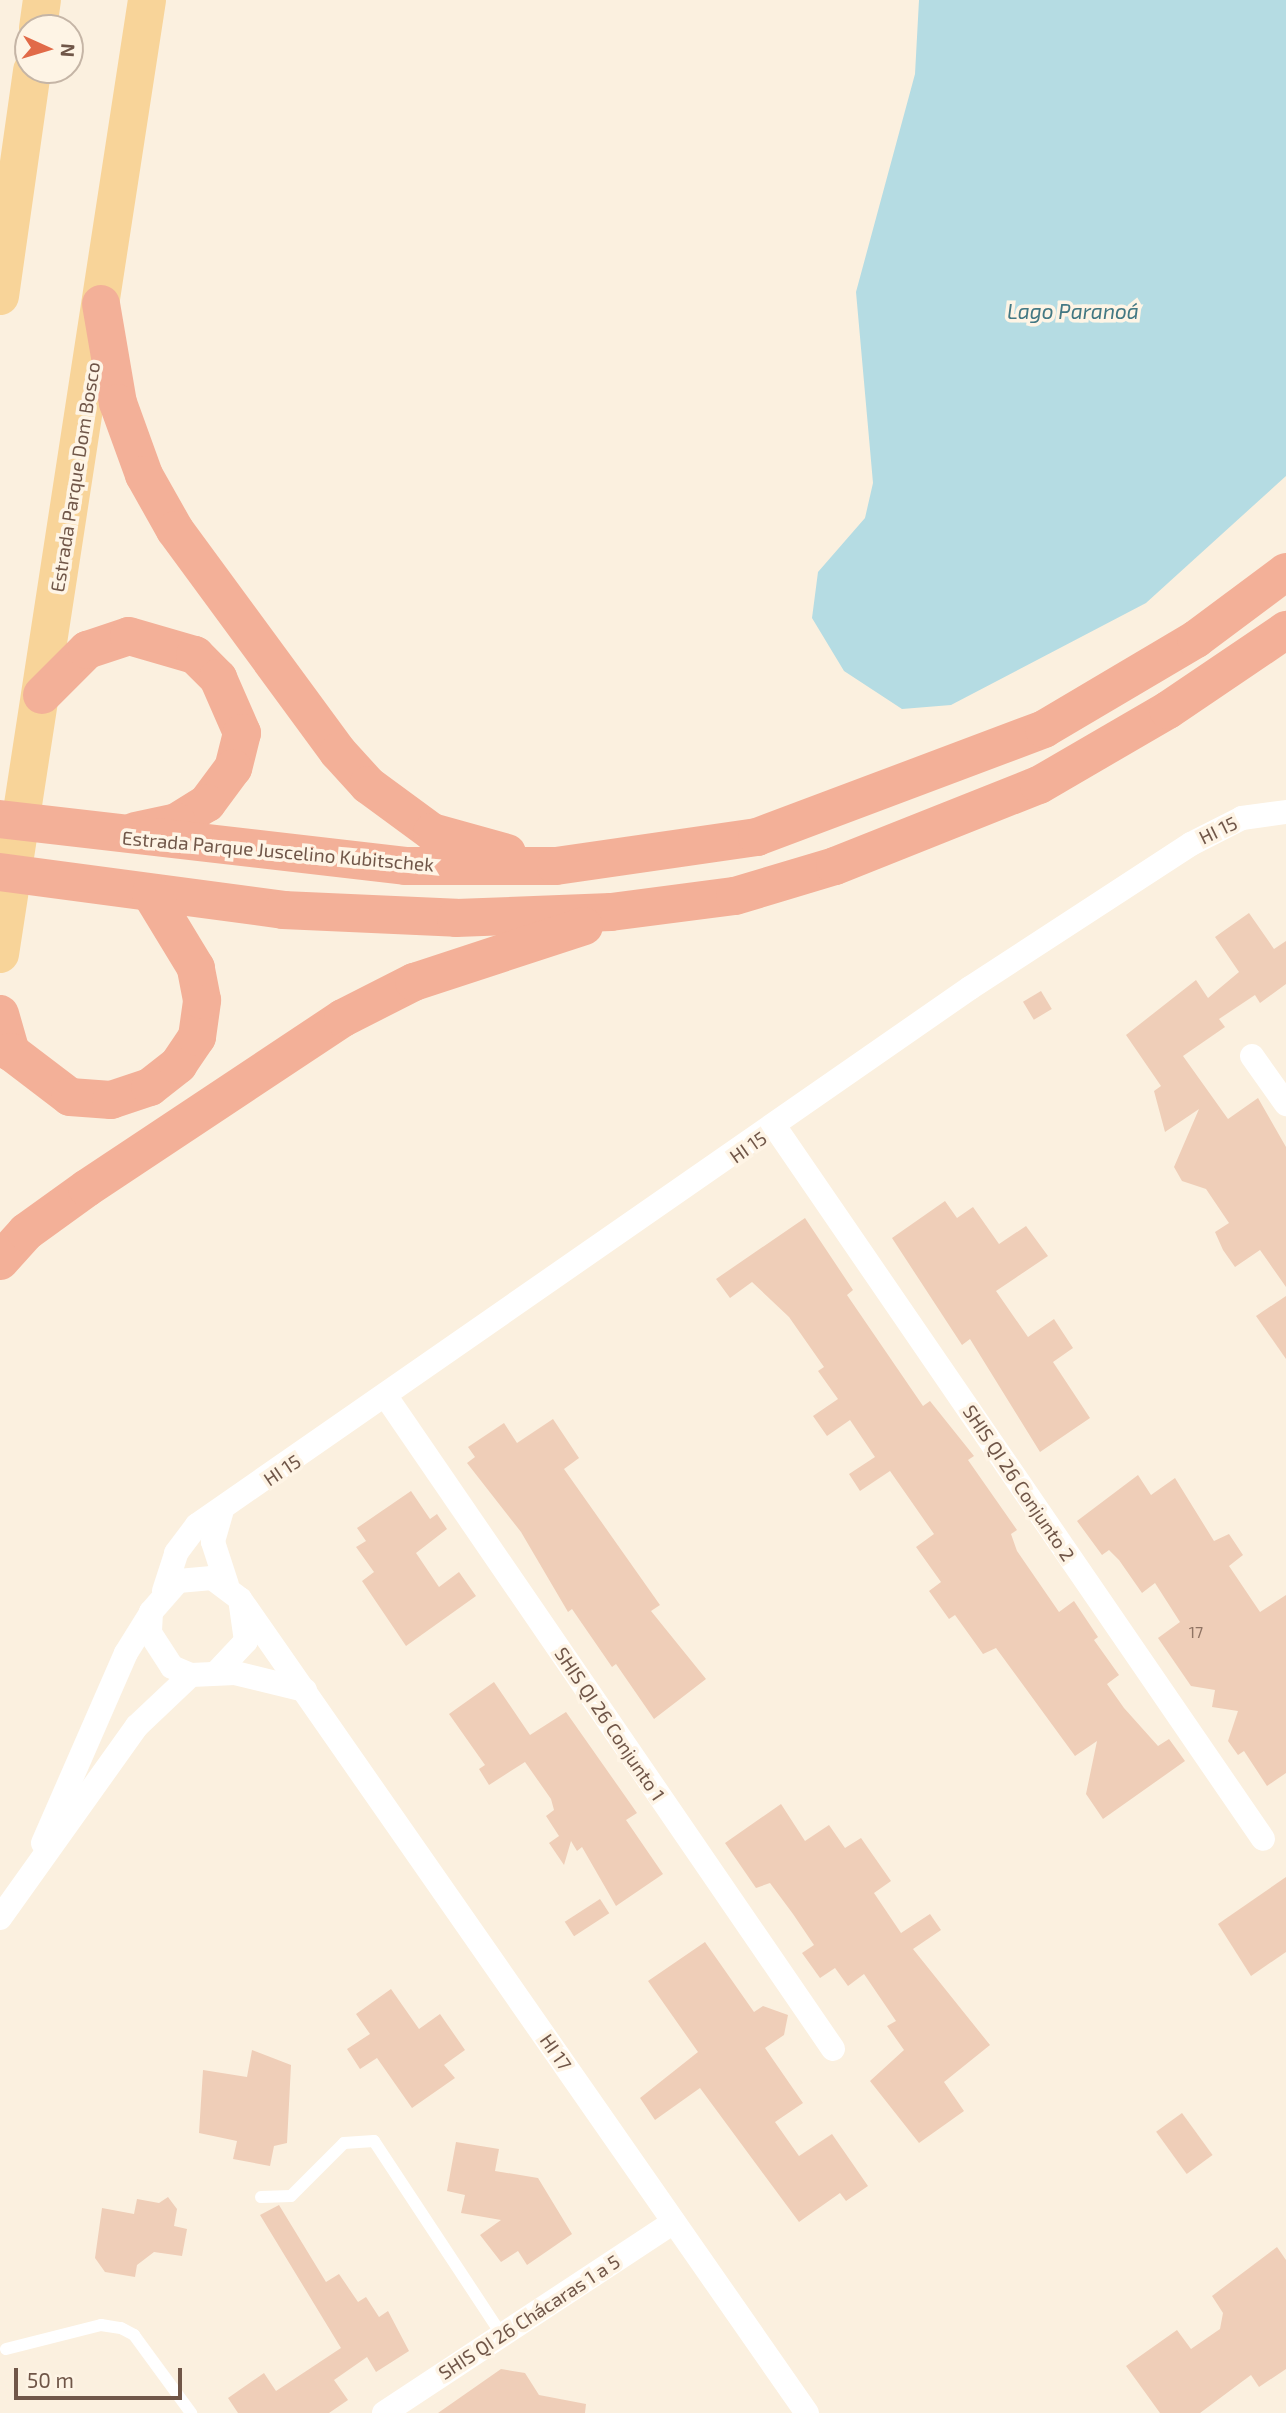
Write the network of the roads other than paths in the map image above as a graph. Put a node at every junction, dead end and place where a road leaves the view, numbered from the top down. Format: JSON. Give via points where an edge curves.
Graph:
{"nodes":[{"id":1,"x":147,"y":0,"type":"edge"},
{"id":2,"x":30,"y":84,"type":"edge"},
{"id":3,"x":0,"y":296,"type":"edge"},
{"id":4,"x":101,"y":304,"type":"junction"},
{"id":5,"x":1286,"y":572,"type":"edge"},
{"id":6,"x":1286,"y":630,"type":"edge"},
{"id":7,"x":42,"y":695,"type":"junction"},
{"id":8,"x":1286,"y":812,"type":"edge"},
{"id":9,"x":0,"y":819,"type":"edge"},
{"id":10,"x":112,"y":836,"type":"junction"},
{"id":11,"x":556,"y":866,"type":"junction"},
{"id":12,"x":0,"y":872,"type":"edge"},
{"id":13,"x":151,"y":894,"type":"junction"},
{"id":14,"x":611,"y":912,"type":"junction"},
{"id":15,"x":0,"y":954,"type":"edge"},
{"id":16,"x":0,"y":1014,"type":"edge"},
{"id":17,"x":1252,"y":1056,"type":"dead end"},
{"id":18,"x":1286,"y":1104,"type":"edge"},
{"id":19,"x":775,"y":1127,"type":"junction"},
{"id":20,"x":0,"y":1261,"type":"edge"},
{"id":21,"x":387,"y":1398,"type":"junction"},
{"id":22,"x":222,"y":1510,"type":"junction"},
{"id":23,"x":164,"y":1591,"type":"junction"},
{"id":24,"x":234,"y":1592,"type":"junction"},
{"id":25,"x":151,"y":1612,"type":"junction"},
{"id":26,"x":217,"y":1672,"type":"junction"},
{"id":27,"x":191,"y":1675,"type":"junction"},
{"id":28,"x":305,"y":1690,"type":"junction"},
{"id":29,"x":1263,"y":1839,"type":"dead end"},
{"id":30,"x":29,"y":1878,"type":"junction"},
{"id":31,"x":0,"y":1918,"type":"edge"},
{"id":32,"x":833,"y":2049,"type":"dead end"},
{"id":33,"x":261,"y":2197,"type":"dead end"},
{"id":34,"x":674,"y":2222,"type":"junction"},
{"id":35,"x":502,"y":2335,"type":"junction"},
{"id":36,"x":5,"y":2349,"type":"dead end"},
{"id":37,"x":391,"y":2411,"type":"edge"},
{"id":38,"x":191,"y":2413,"type":"edge"},
{"id":39,"x":807,"y":2413,"type":"edge"}],
"edges":[{"from":1,"to":4,"type":"main road","name":"Estrada Parque Dom Bosco"},
{"from":2,"to":3,"type":"main road"},
{"from":4,"to":7,"type":"main road","name":"Estrada Parque Dom Bosco"},
{"from":4,"to":11,"type":"highway","via":[[118,403],[144,475],[175,530],[338,752],[368,785],[432,832]]},
{"from":5,"to":11,"type":"highway","name":"Estrada Parque Juscelino Kubitschek","via":[[1196,639],[1044,729],[757,837]]},
{"from":6,"to":14,"type":"highway","via":[[1133,731],[1039,785],[957,821],[735,896]]},
{"from":7,"to":10,"type":"highway","via":[[87,650],[129,636],[195,655],[235,708],[242,733],[233,768],[207,803],[177,822]]},
{"from":7,"to":15,"type":"main road","name":"Estrada Parque Dom Bosco"},
{"from":8,"to":19,"type":"street","name":"HI 15","via":[[1242,818],[1191,844],[970,988]]},
{"from":9,"to":10,"type":"highway","name":"Estrada Parque Juscelino Kubitschek"},
{"from":10,"to":11,"type":"highway","name":"Estrada Parque Juscelino Kubitschek","via":[[405,866]]},
{"from":12,"to":13,"type":"highway"},
{"from":13,"to":14,"type":"highway","via":[[283,910],[443,917]]},
{"from":13,"to":16,"type":"highway","via":[[195,968],[202,1000],[197,1037],[178,1065],[150,1087],[111,1100],[70,1097],[11,1052]]},
{"from":14,"to":20,"type":"highway","via":[[572,932],[414,982],[343,1018],[87,1188],[26,1232]]},
{"from":17,"to":18,"type":"street"},
{"from":19,"to":21,"type":"street","name":"HI 15"},
{"from":19,"to":29,"type":"street","name":"SHIS QI 26 Conjunto 2"},
{"from":21,"to":22,"type":"street","name":"HI 15"},
{"from":21,"to":32,"type":"street","name":"SHIS QI 26 Conjunto 1"},
{"from":22,"to":23,"type":"street","name":"HI 15","via":[[185,1537]]},
{"from":22,"to":24,"type":"street","via":[[213,1542]]},
{"from":23,"to":24,"type":"street","via":[[195,1576]]},
{"from":23,"to":25,"type":"street"},
{"from":24,"to":26,"type":"street","via":[[246,1641]]},
{"from":24,"to":28,"type":"street","name":"HI 17"},
{"from":25,"to":27,"type":"street","via":[[157,1653]]},
{"from":25,"to":30,"type":"street","via":[[103,1703]]},
{"from":26,"to":27,"type":"street"},
{"from":26,"to":28,"type":"street"},
{"from":27,"to":30,"type":"street","via":[[137,1726]]},
{"from":28,"to":34,"type":"street","name":"HI 17"},
{"from":30,"to":31,"type":"street"},
{"from":33,"to":35,"type":"lane","via":[[290,2196],[344,2143],[374,2141]]},
{"from":34,"to":35,"type":"street","name":"SHIS QI 26 Chácaras 1 a 5"},
{"from":34,"to":39,"type":"street","name":"HI 17"},
{"from":35,"to":37,"type":"street","name":"SHIS QI 26 Chácaras 1 a 5"},
{"from":36,"to":38,"type":"lane","via":[[89,2328],[121,2328],[134,2335]]}]}
